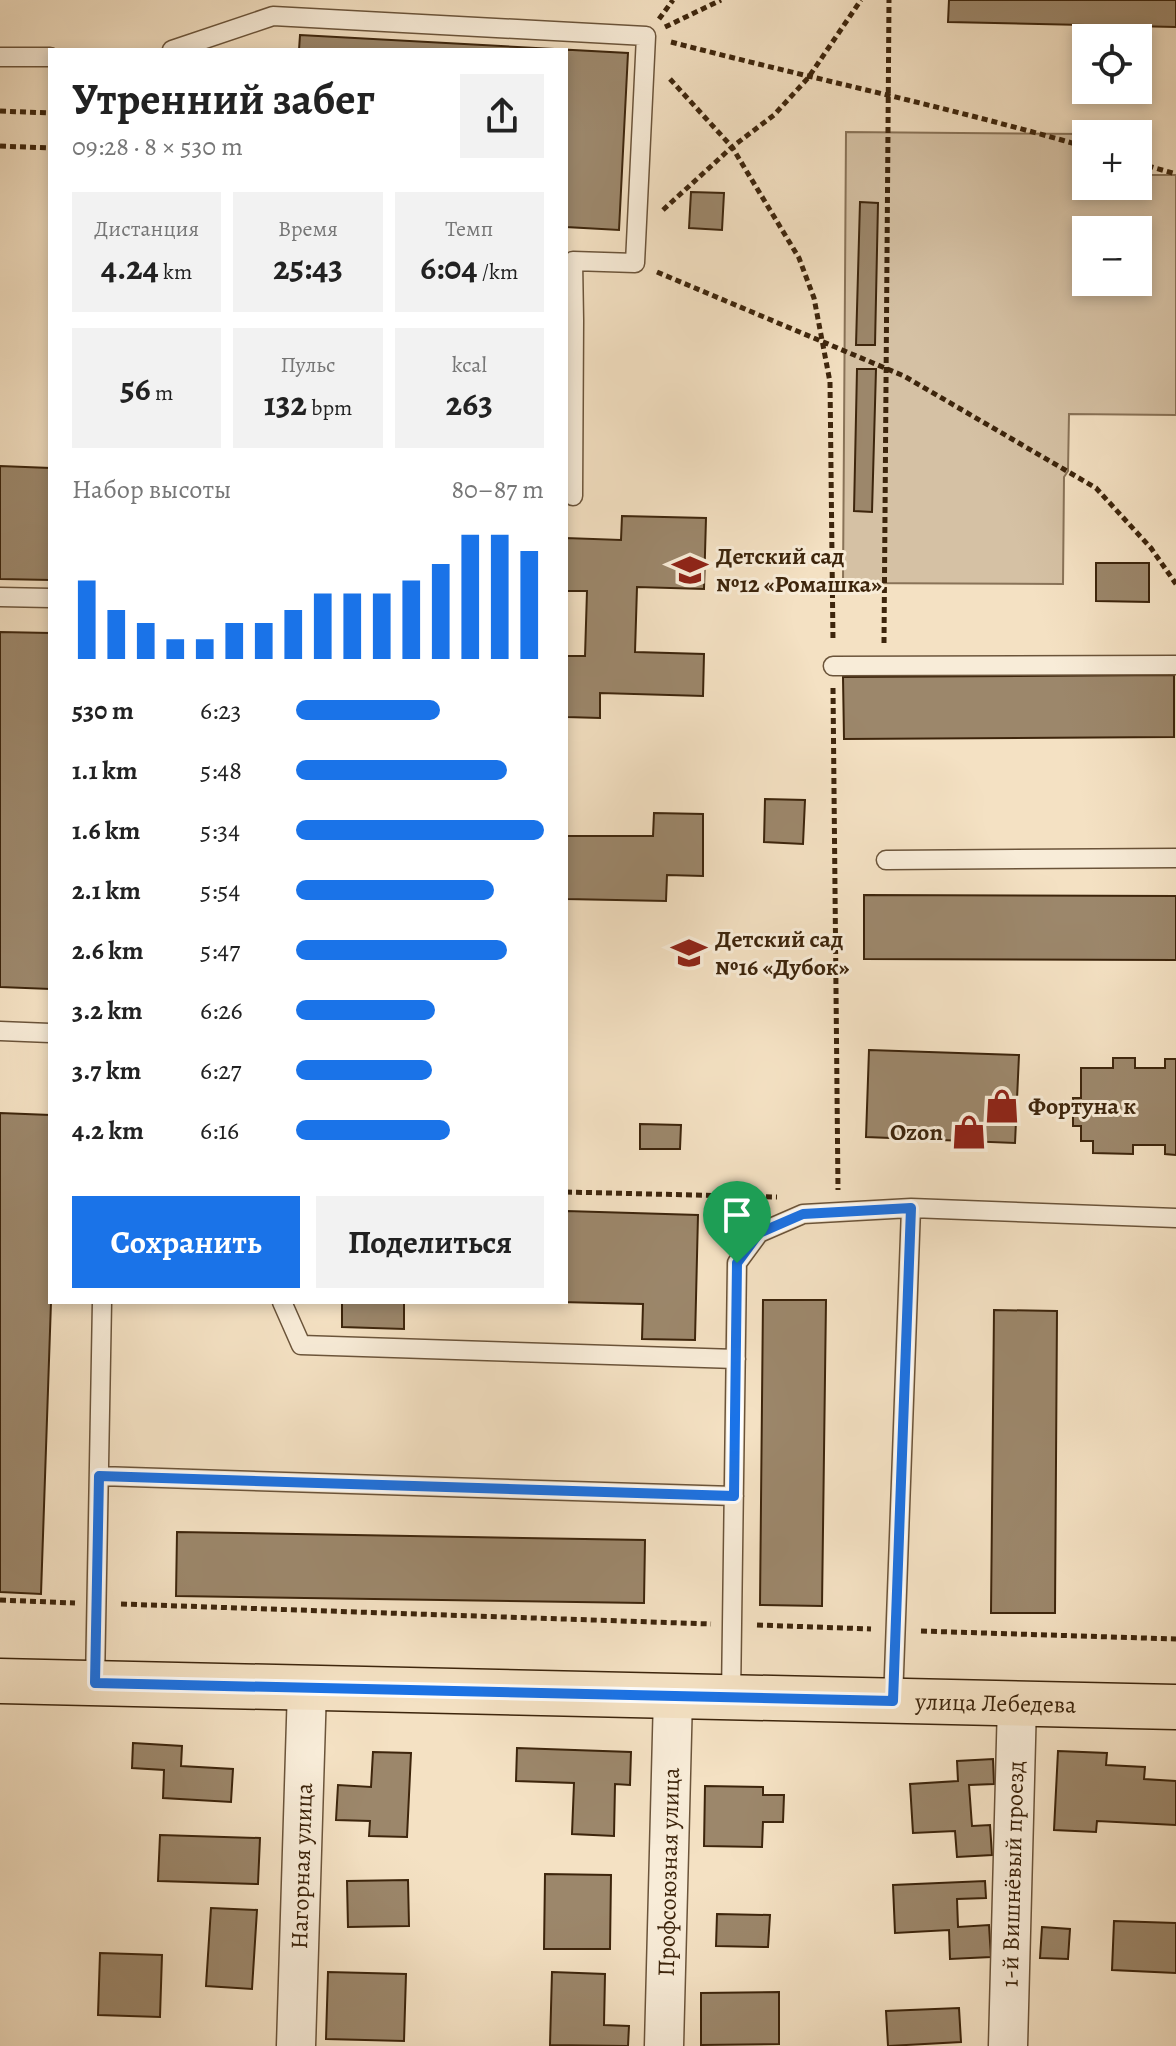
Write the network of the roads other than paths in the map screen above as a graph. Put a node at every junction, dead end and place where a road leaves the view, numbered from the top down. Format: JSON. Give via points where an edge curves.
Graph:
{"nodes":[{"id":1,"x":178,"y":48,"type":"edge"},
{"id":2,"x":0,"y":57,"type":"edge"},
{"id":3,"x":48,"y":57,"type":"edge"},
{"id":4,"x":570,"y":321,"type":"edge"},
{"id":5,"x":573,"y":496,"type":"dead end"},
{"id":6,"x":0,"y":597,"type":"edge"},
{"id":7,"x":48,"y":598,"type":"edge"},
{"id":8,"x":1176,"y":665,"type":"edge"},
{"id":9,"x":833,"y":666,"type":"road end"},
{"id":10,"x":1176,"y":858,"type":"edge"},
{"id":11,"x":886,"y":860,"type":"dead end"},
{"id":12,"x":0,"y":1031,"type":"edge"},
{"id":13,"x":48,"y":1033,"type":"edge"},
{"id":14,"x":911,"y":1208,"type":"junction"},
{"id":15,"x":1176,"y":1218,"type":"edge"},
{"id":16,"x":102,"y":1304,"type":"edge"},
{"id":17,"x":283,"y":1304,"type":"edge"},
{"id":18,"x":736,"y":1359,"type":"junction"},
{"id":19,"x":99,"y":1476,"type":"junction"},
{"id":20,"x":734,"y":1496,"type":"junction"},
{"id":21,"x":0,"y":1681,"type":"edge"},
{"id":22,"x":95,"y":1683,"type":"junction"},
{"id":23,"x":307,"y":1688,"type":"junction"},
{"id":24,"x":673,"y":1696,"type":"junction"},
{"id":25,"x":731,"y":1697,"type":"junction"},
{"id":26,"x":893,"y":1701,"type":"junction"},
{"id":27,"x":1017,"y":1703,"type":"junction"},
{"id":28,"x":1176,"y":1707,"type":"edge"},
{"id":29,"x":296,"y":2046,"type":"edge"},
{"id":30,"x":664,"y":2046,"type":"edge"},
{"id":31,"x":1008,"y":2046,"type":"edge"}],
"edges":[{"from":1,"to":4,"type":"lane","via":[[273,16],[646,36],[635,263],[573,261]]},
{"from":2,"to":3,"type":"lane"},
{"from":4,"to":5,"type":"lane"},
{"from":6,"to":7,"type":"lane"},
{"from":8,"to":9,"type":"lane"},
{"from":10,"to":11,"type":"lane"},
{"from":12,"to":13,"type":"lane"},
{"from":14,"to":15,"type":"lane"},
{"from":14,"to":18,"type":"lane","via":[[803,1214],[759,1233],[737,1263]]},
{"from":14,"to":26,"type":"lane"},
{"from":16,"to":19,"type":"lane"},
{"from":17,"to":18,"type":"lane","via":[[301,1345]]},
{"from":18,"to":20,"type":"lane"},
{"from":19,"to":20,"type":"lane"},
{"from":19,"to":22,"type":"lane"},
{"from":20,"to":25,"type":"lane"},
{"from":21,"to":22,"type":"main road","name":"улица Лебедева"},
{"from":22,"to":23,"type":"main road","name":"улица Лебедева"},
{"from":23,"to":24,"type":"main road","name":"улица Лебедева"},
{"from":23,"to":29,"type":"street","name":"Нагорная улица"},
{"from":24,"to":25,"type":"main road","name":"улица Лебедева"},
{"from":24,"to":30,"type":"street","name":"Профсоюзная улица"},
{"from":25,"to":26,"type":"main road","name":"улица Лебедева"},
{"from":26,"to":27,"type":"main road","name":"улица Лебедева"},
{"from":27,"to":28,"type":"main road","name":"улица Лебедева"},
{"from":27,"to":31,"type":"street","name":"1-й Вишнёвый проезд"}]}
